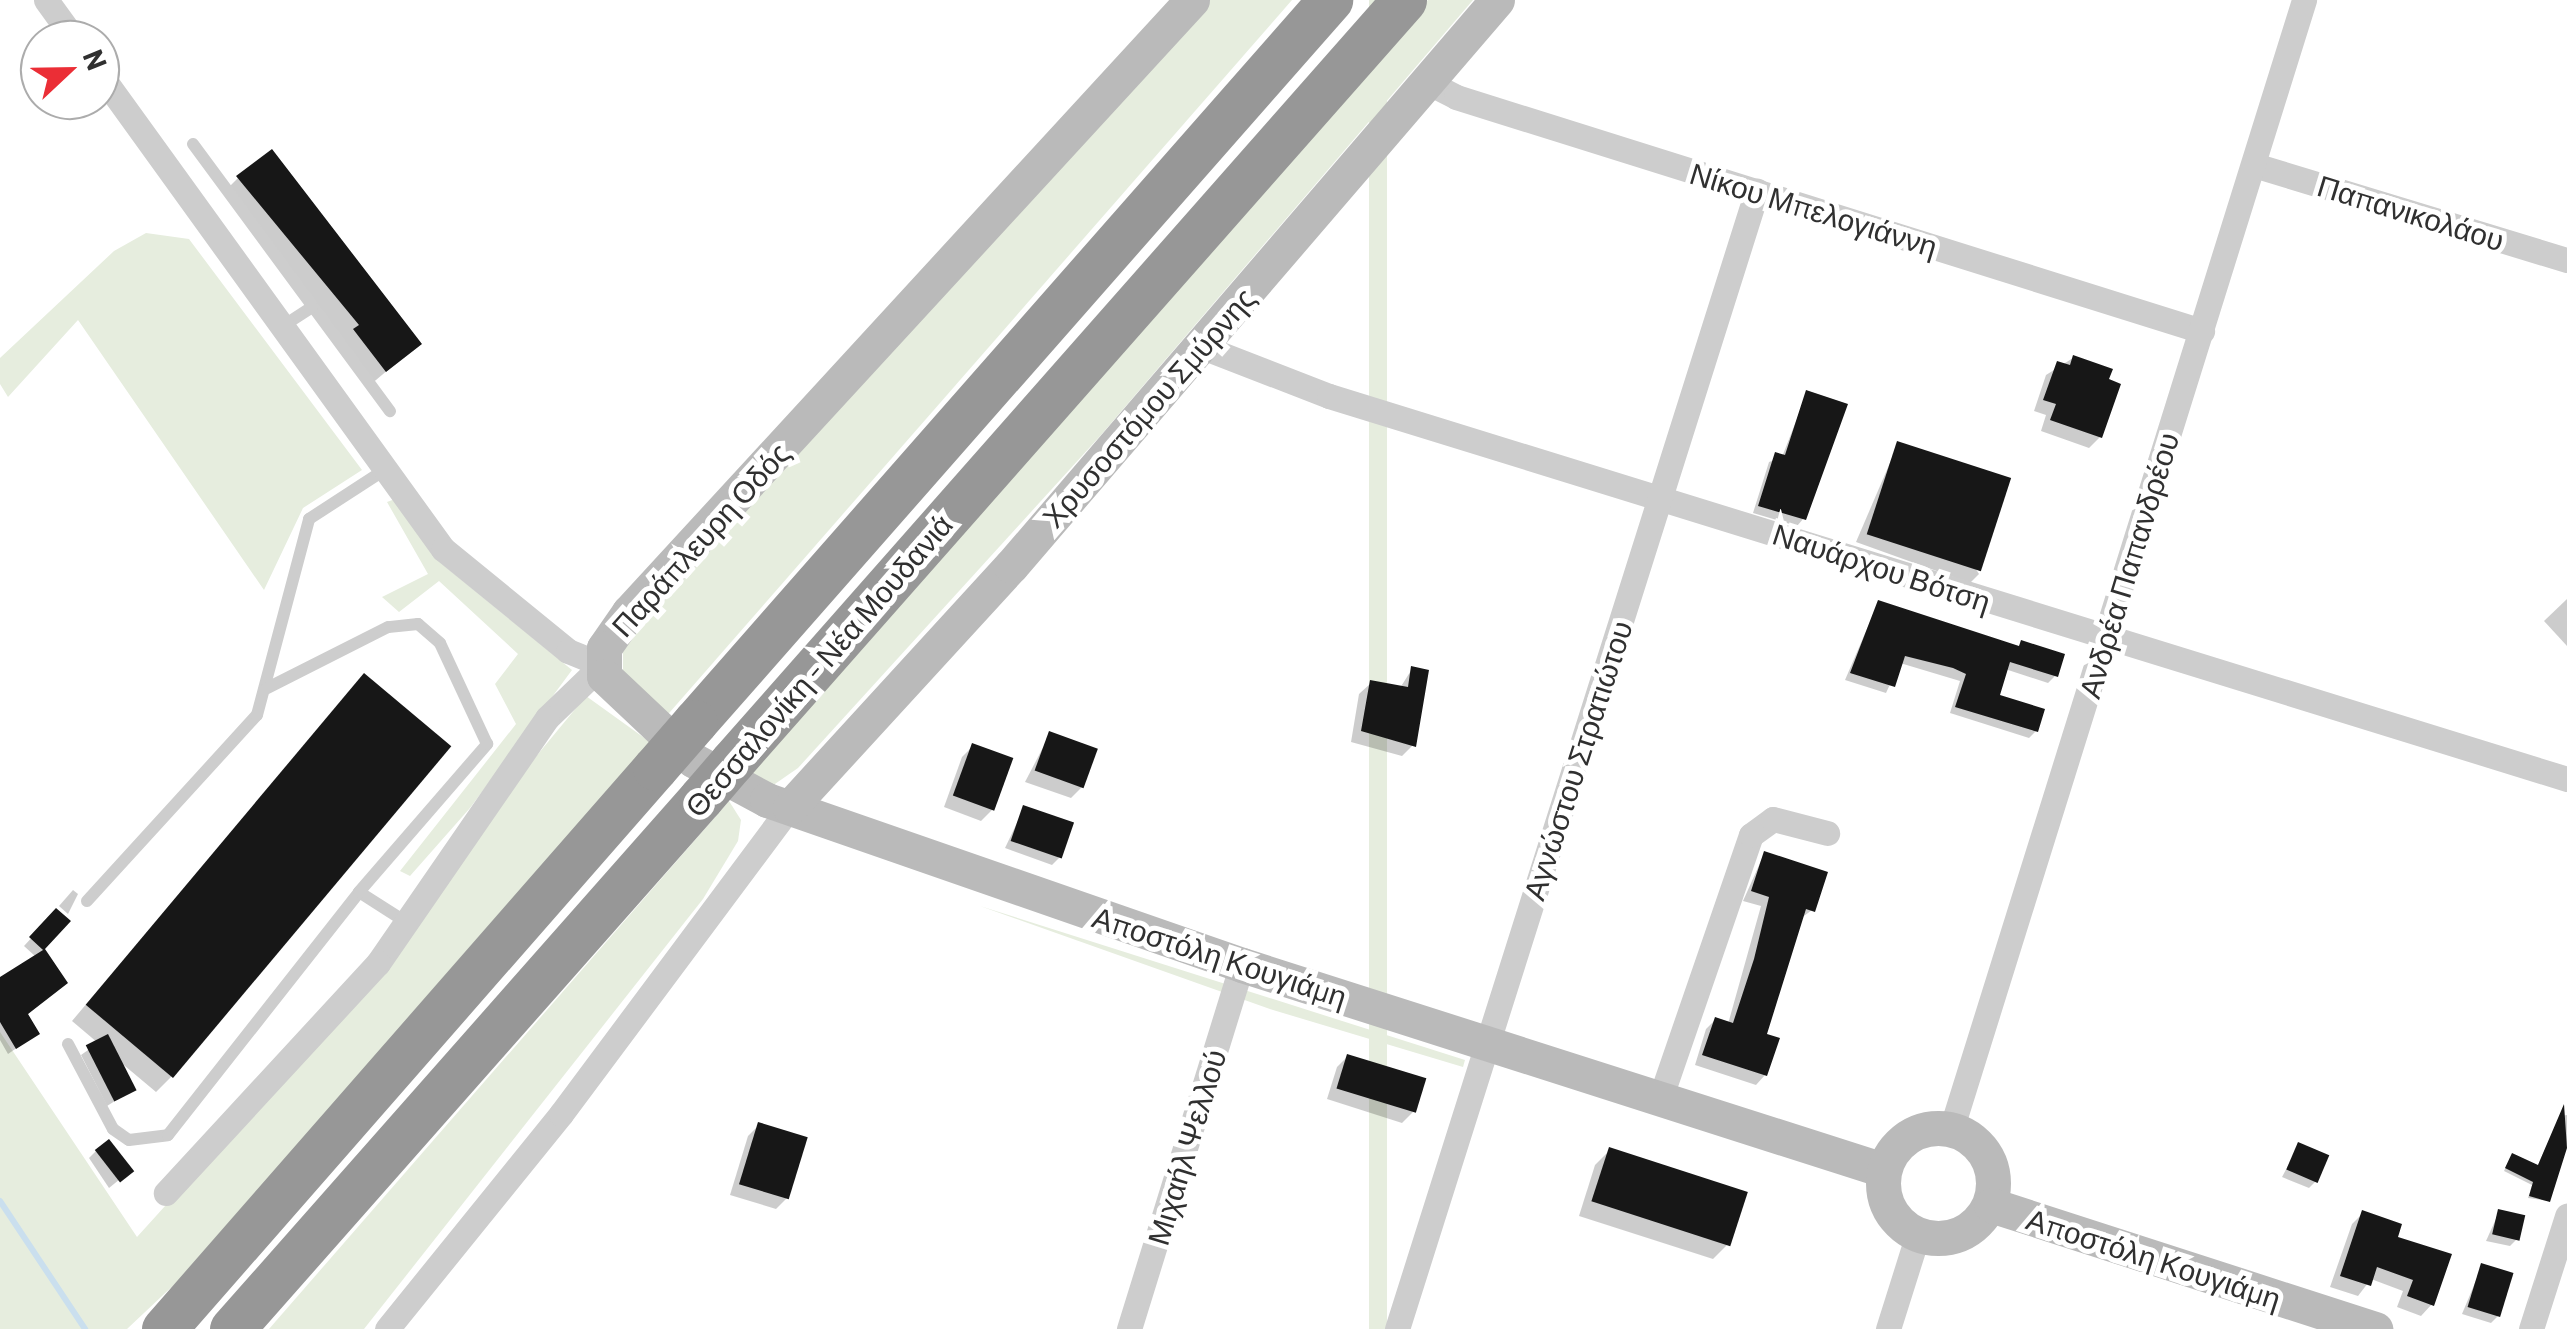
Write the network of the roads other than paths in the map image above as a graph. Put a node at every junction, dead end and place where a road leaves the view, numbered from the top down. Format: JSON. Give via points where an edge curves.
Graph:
{"nodes":[{"id":1,"x":1192,"y":0,"type":"edge"},
{"id":2,"x":1330,"y":0,"type":"edge"},
{"id":3,"x":1404,"y":0,"type":"edge"},
{"id":4,"x":1497,"y":0,"type":"edge"},
{"id":5,"x":2304,"y":0,"type":"edge"},
{"id":6,"x":1428,"y":83,"type":"junction"},
{"id":7,"x":120,"y":101,"type":"edge"},
{"id":8,"x":193,"y":144,"type":"dead end"},
{"id":9,"x":2254,"y":165,"type":"junction"},
{"id":10,"x":1757,"y":191,"type":"junction"},
{"id":11,"x":2567,"y":260,"type":"edge"},
{"id":12,"x":312,"y":307,"type":"junction"},
{"id":13,"x":286,"y":324,"type":"junction"},
{"id":14,"x":2202,"y":331,"type":"junction"},
{"id":15,"x":1200,"y":346,"type":"junction"},
{"id":16,"x":390,"y":411,"type":"dead end"},
{"id":17,"x":388,"y":468,"type":"junction"},
{"id":18,"x":1660,"y":496,"type":"junction"},
{"id":19,"x":2105,"y":639,"type":"junction"},
{"id":20,"x":602,"y":665,"type":"junction"},
{"id":21,"x":267,"y":688,"type":"junction"},
{"id":22,"x":2567,"y":779,"type":"edge"},
{"id":23,"x":818,"y":781,"type":"junction"},
{"id":24,"x":790,"y":807,"type":"junction"},
{"id":25,"x":841,"y":826,"type":"junction"},
{"id":26,"x":1827,"y":833,"type":"dead end"},
{"id":27,"x":359,"y":892,"type":"junction"},
{"id":28,"x":87,"y":902,"type":"dead end"},
{"id":29,"x":406,"y":922,"type":"junction"},
{"id":30,"x":1242,"y":964,"type":"junction"},
{"id":31,"x":1488,"y":1043,"type":"junction"},
{"id":32,"x":68,"y":1044,"type":"dead end"},
{"id":33,"x":1660,"y":1099,"type":"junction"},
{"id":34,"x":1951,"y":1130,"type":"junction"},
{"id":35,"x":1883,"y":1170,"type":"junction"},
{"id":36,"x":166,"y":1193,"type":"dead end"},
{"id":37,"x":1990,"y":1205,"type":"junction"},
{"id":38,"x":2567,"y":1216,"type":"edge"},
{"id":39,"x":1918,"y":1234,"type":"junction"},
{"id":40,"x":164,"y":1329,"type":"edge"},
{"id":41,"x":232,"y":1329,"type":"edge"},
{"id":42,"x":387,"y":1329,"type":"edge"},
{"id":43,"x":1130,"y":1329,"type":"edge"},
{"id":44,"x":1396,"y":1329,"type":"edge"},
{"id":45,"x":1888,"y":1329,"type":"edge"},
{"id":46,"x":2375,"y":1329,"type":"edge"},
{"id":47,"x":2531,"y":1329,"type":"edge"}],
"edges":[{"from":1,"to":20,"type":"street","name":"Παράπλευρη Οδός","via":[[647,592],[614,632]]},
{"from":2,"to":40,"type":"highway","name":"Θεσσαλονίκη - Νέα Μουδανιά","bridge":true},
{"from":3,"to":41,"type":"highway","name":"Θεσσαλονίκη - Νέα Μουδανιά","bridge":true},
{"from":4,"to":6,"type":"street","name":"Χρυσοστόμου Σμύρνης"},
{"from":5,"to":9,"type":"street","name":"Ανδρέα Παπανδρέου"},
{"from":6,"to":10,"type":"street","name":"Νίκου Μπελογιάννη"},
{"from":6,"to":15,"type":"street","name":"Χρυσοστόμου Σμύρνης"},
{"from":7,"to":13,"type":"street"},
{"from":8,"to":12,"type":"lane"},
{"from":9,"to":11,"type":"street","name":"Παπανικολάου"},
{"from":9,"to":14,"type":"street","name":"Ανδρέα Παπανδρέου"},
{"from":10,"to":14,"type":"street","name":"Νίκου Μπελογιάννη"},
{"from":10,"to":18,"type":"street","name":"Αγνώστου Στρατιώτου"},
{"from":12,"to":13,"type":"lane"},
{"from":12,"to":16,"type":"lane"},
{"from":13,"to":17,"type":"street"},
{"from":14,"to":19,"type":"street","name":"Ανδρέα Παπανδρέου"},
{"from":15,"to":18,"type":"street","name":"Ναυάρχου Βότση","via":[[1329,396]]},
{"from":15,"to":23,"type":"street","name":"Χρυσοστόμου Σμύρνης"},
{"from":17,"to":20,"type":"street","via":[[462,569],[568,651]]},
{"from":17,"to":21,"type":"lane","via":[[309,519]]},
{"from":18,"to":19,"type":"street","name":"Ναυάρχου Βότση"},
{"from":18,"to":31,"type":"street","name":"Αγνώστου Στρατιώτου"},
{"from":19,"to":22,"type":"street","name":"Ναυάρχου Βότση"},
{"from":19,"to":34,"type":"street","name":"Ανδρέα Παπανδρέου"},
{"from":20,"to":24,"type":"street","name":"Αποστόλη Κουγιάμη","via":[[614,690],[694,760]]},
{"from":20,"to":29,"type":"street","name":"Παράπλευρη Οδός","via":[[547,718]]},
{"from":21,"to":27,"type":"lane","via":[[388,627],[418,624],[440,643],[486,733],[485,749]]},
{"from":21,"to":28,"type":"lane","via":[[244,730]]},
{"from":23,"to":24,"type":"street","name":"Χρυσοστόμου Σμύρνης"},
{"from":23,"to":25,"type":"street"},
{"from":24,"to":25,"type":"street","name":"Αποστόλη Κουγιάμη"},
{"from":24,"to":42,"type":"street","via":[[561,1114]]},
{"from":25,"to":30,"type":"street","name":"Αποστόλη Κουγιάμη"},
{"from":26,"to":33,"type":"street","via":[[1773,819],[1751,835]]},
{"from":27,"to":29,"type":"lane"},
{"from":27,"to":32,"type":"lane","via":[[168,1135],[129,1140],[113,1129]]},
{"from":29,"to":36,"type":"street","name":"Παράπλευρη Οδός","via":[[378,963]]},
{"from":30,"to":31,"type":"street","name":"Αποστόλη Κουγιάμη"},
{"from":30,"to":43,"type":"street","name":"Μιχαήλ Ψελλού"},
{"from":31,"to":33,"type":"street","name":"Αποστόλη Κουγιάμη"},
{"from":31,"to":44,"type":"street","name":"Αγνώστου Στρατιώτου"},
{"from":33,"to":35,"type":"street","name":"Αποστόλη Κουγιάμη"},
{"from":34,"to":35,"type":"street","via":[[1903,1138]]},
{"from":34,"to":37,"type":"street","via":[[1986,1157]]},
{"from":35,"to":39,"type":"street","via":[[1890,1212]]},
{"from":37,"to":39,"type":"street","via":[[1968,1232]]},
{"from":37,"to":46,"type":"street","name":"Αποστόλη Κουγιάμη"},
{"from":38,"to":47,"type":"street"},
{"from":39,"to":45,"type":"street"}]}
